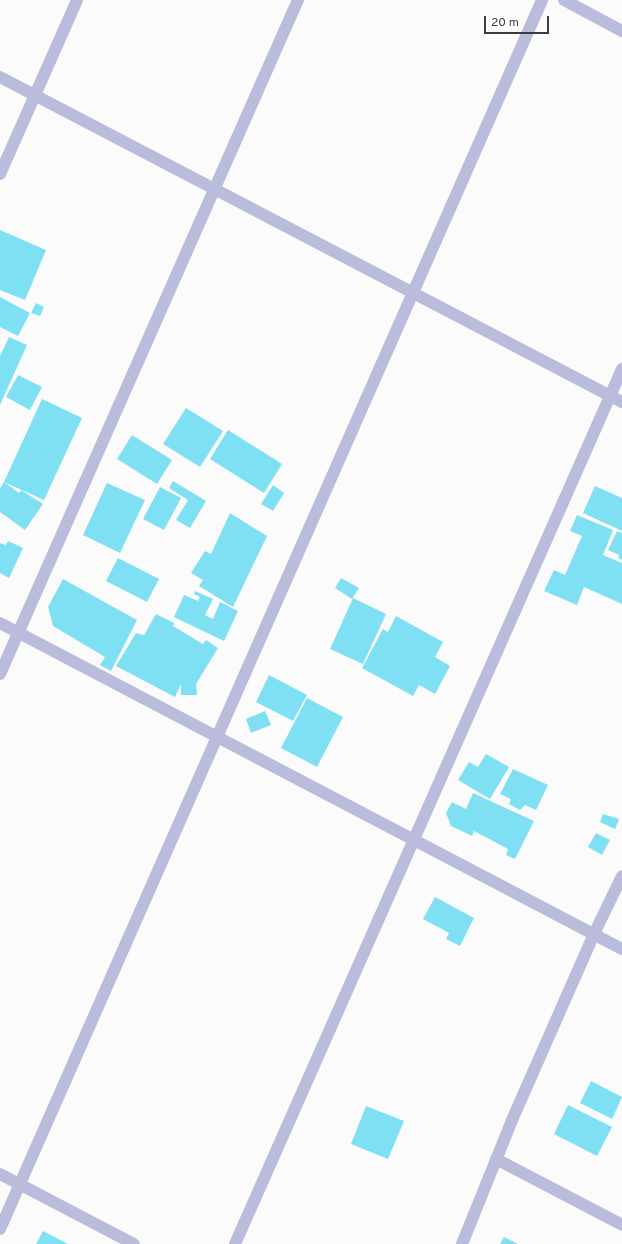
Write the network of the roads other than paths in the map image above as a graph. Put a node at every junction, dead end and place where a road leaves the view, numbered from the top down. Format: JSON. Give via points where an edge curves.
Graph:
{"nodes":[{"id":1,"x":77,"y":0,"type":"edge"},
{"id":2,"x":298,"y":0,"type":"edge"},
{"id":3,"x":542,"y":0,"type":"edge"},
{"id":4,"x":564,"y":0,"type":"edge"},
{"id":5,"x":622,"y":31,"type":"edge"},
{"id":6,"x":0,"y":77,"type":"edge"},
{"id":7,"x":35,"y":95,"type":"junction"},
{"id":8,"x":0,"y":174,"type":"edge"},
{"id":9,"x":215,"y":189,"type":"junction"},
{"id":10,"x":413,"y":292,"type":"junction"},
{"id":11,"x":622,"y":369,"type":"edge"},
{"id":12,"x":610,"y":396,"type":"junction"},
{"id":13,"x":622,"y":402,"type":"edge"},
{"id":14,"x":0,"y":623,"type":"edge"},
{"id":15,"x":18,"y":632,"type":"junction"},
{"id":16,"x":0,"y":674,"type":"edge"},
{"id":17,"x":217,"y":737,"type":"junction"},
{"id":18,"x":414,"y":839,"type":"junction"},
{"id":19,"x":622,"y":876,"type":"edge"},
{"id":20,"x":594,"y":934,"type":"junction"},
{"id":21,"x":622,"y":949,"type":"edge"},
{"id":22,"x":496,"y":1159,"type":"junction"},
{"id":23,"x":0,"y":1174,"type":"edge"},
{"id":24,"x":20,"y":1184,"type":"junction"},
{"id":25,"x":622,"y":1225,"type":"edge"},
{"id":26,"x":0,"y":1229,"type":"edge"},
{"id":27,"x":134,"y":1244,"type":"edge"},
{"id":28,"x":235,"y":1244,"type":"edge"},
{"id":29,"x":462,"y":1244,"type":"edge"}],
"edges":[{"from":1,"to":7,"type":"street"},
{"from":2,"to":9,"type":"street"},
{"from":3,"to":10,"type":"street"},
{"from":4,"to":5,"type":"street"},
{"from":6,"to":7,"type":"street"},
{"from":7,"to":8,"type":"street"},
{"from":7,"to":9,"type":"street"},
{"from":9,"to":10,"type":"street"},
{"from":9,"to":15,"type":"street"},
{"from":10,"to":12,"type":"street"},
{"from":10,"to":17,"type":"street"},
{"from":11,"to":12,"type":"street"},
{"from":12,"to":13,"type":"street"},
{"from":12,"to":18,"type":"street"},
{"from":14,"to":15,"type":"street"},
{"from":15,"to":16,"type":"street"},
{"from":15,"to":17,"type":"street"},
{"from":17,"to":18,"type":"street"},
{"from":17,"to":24,"type":"street"},
{"from":18,"to":20,"type":"street"},
{"from":18,"to":28,"type":"street"},
{"from":19,"to":20,"type":"street"},
{"from":20,"to":21,"type":"street"},
{"from":20,"to":22,"type":"street"},
{"from":22,"to":25,"type":"street"},
{"from":22,"to":29,"type":"street"},
{"from":23,"to":24,"type":"street"},
{"from":24,"to":26,"type":"street"},
{"from":24,"to":27,"type":"street"}]}
